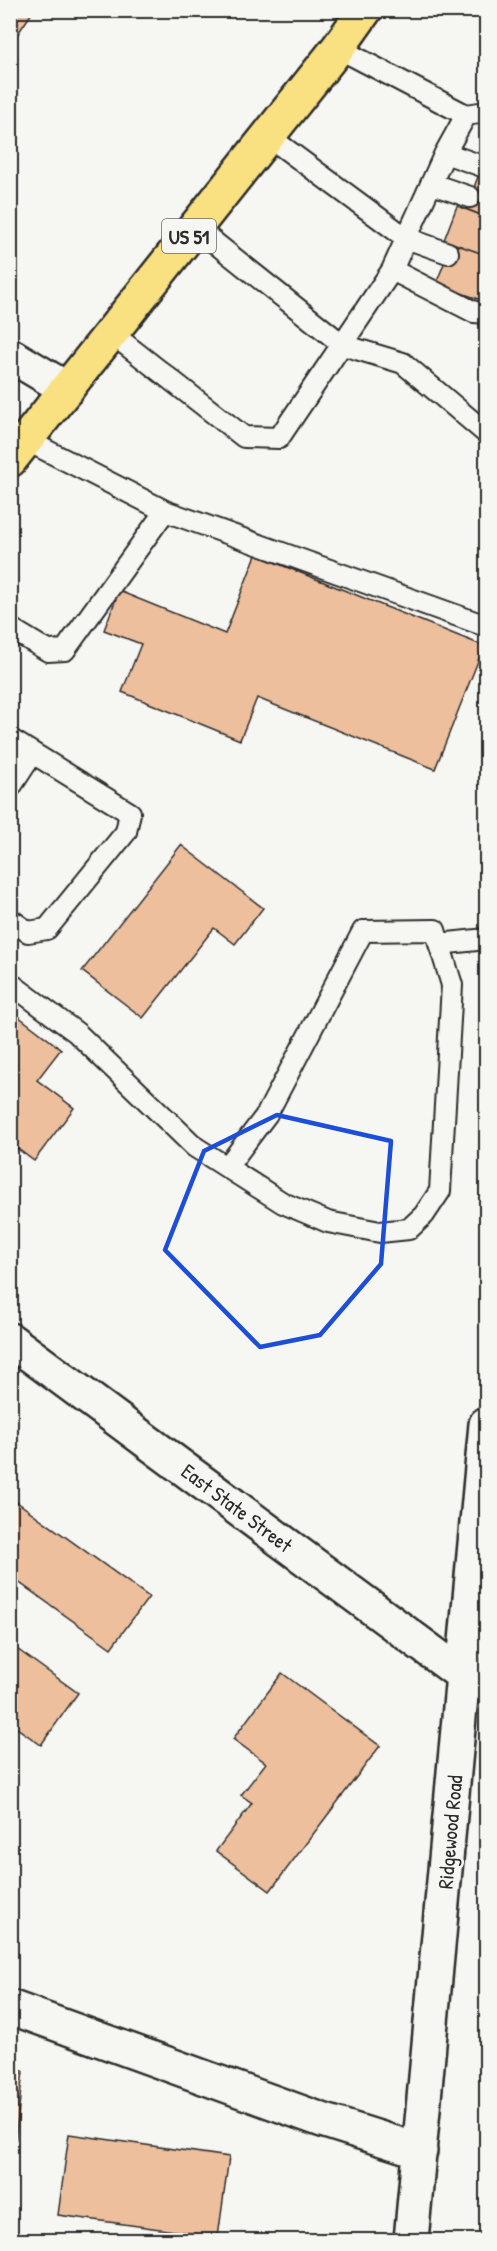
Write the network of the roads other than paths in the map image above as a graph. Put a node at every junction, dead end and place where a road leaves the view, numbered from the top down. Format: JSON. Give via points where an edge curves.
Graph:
{"nodes":[{"id":1,"x":365,"y":10,"type":"edge"},
{"id":2,"x":338,"y":48,"type":"junction"},
{"id":3,"x":486,"y":112,"type":"edge"},
{"id":4,"x":466,"y":115,"type":"junction"},
{"id":5,"x":268,"y":136,"type":"junction"},
{"id":6,"x":445,"y":153,"type":"junction"},
{"id":7,"x":482,"y":166,"type":"dead end"},
{"id":8,"x":432,"y":184,"type":"junction"},
{"id":9,"x":470,"y":197,"type":"dead end"},
{"id":10,"x":195,"y":227,"type":"junction"},
{"id":11,"x":406,"y":238,"type":"junction"},
{"id":12,"x":448,"y":253,"type":"dead end"},
{"id":13,"x":392,"y":270,"type":"junction"},
{"id":14,"x":486,"y":313,"type":"edge"},
{"id":15,"x":111,"y":333,"type":"junction"},
{"id":16,"x":343,"y":345,"type":"junction"},
{"id":17,"x":10,"y":355,"type":"edge"},
{"id":18,"x":67,"y":389,"type":"junction"},
{"id":19,"x":486,"y":433,"type":"edge"},
{"id":20,"x":18,"y":450,"type":"edge"},
{"id":21,"x":165,"y":511,"type":"junction"},
{"id":22,"x":486,"y":626,"type":"edge"},
{"id":23,"x":10,"y":628,"type":"edge"},
{"id":24,"x":10,"y":739,"type":"edge"},
{"id":25,"x":33,"y":753,"type":"junction"},
{"id":26,"x":10,"y":788,"type":"edge"},
{"id":27,"x":10,"y":919,"type":"edge"},
{"id":28,"x":486,"y":939,"type":"edge"},
{"id":29,"x":439,"y":944,"type":"junction"},
{"id":30,"x":10,"y":983,"type":"edge"},
{"id":31,"x":227,"y":1167,"type":"junction"},
{"id":32,"x":10,"y":1340,"type":"edge"},
{"id":33,"x":486,"y":1424,"type":"edge"},
{"id":34,"x":475,"y":1680,"type":"edge"},
{"id":35,"x":10,"y":2007,"type":"edge"},
{"id":36,"x":420,"y":2151,"type":"junction"},
{"id":37,"x":411,"y":2241,"type":"edge"}],
"edges":[{"from":1,"to":2,"type":"main road","number":"US 51"},
{"from":2,"to":4,"type":"lane"},
{"from":2,"to":5,"type":"main road","number":"US 51"},
{"from":3,"to":4,"type":"lane"},
{"from":4,"to":6,"type":"lane"},
{"from":5,"to":10,"type":"main road","number":"US 51"},
{"from":5,"to":11,"type":"lane"},
{"from":6,"to":7,"type":"lane"},
{"from":6,"to":8,"type":"lane"},
{"from":8,"to":9,"type":"lane"},
{"from":8,"to":11,"type":"lane"},
{"from":10,"to":15,"type":"main road","number":"US 51"},
{"from":10,"to":16,"type":"lane"},
{"from":11,"to":12,"type":"lane"},
{"from":11,"to":13,"type":"lane"},
{"from":13,"to":14,"type":"lane","via":[[474,312]]},
{"from":13,"to":16,"type":"lane"},
{"from":15,"to":16,"type":"lane","via":[[244,437],[279,438]]},
{"from":15,"to":18,"type":"main road","number":"US 51"},
{"from":16,"to":19,"type":"lane","via":[[403,363]]},
{"from":17,"to":18,"type":"street"},
{"from":18,"to":20,"type":"main road","number":"US 51"},
{"from":20,"to":21,"type":"lane"},
{"from":21,"to":22,"type":"lane"},
{"from":21,"to":23,"type":"lane","via":[[65,650],[48,651]]},
{"from":24,"to":25,"type":"lane"},
{"from":25,"to":26,"type":"lane"},
{"from":25,"to":27,"type":"lane","via":[[130,813],[126,832],[46,929],[28,932]]},
{"from":28,"to":29,"type":"lane"},
{"from":29,"to":31,"type":"lane","via":[[435,930],[363,931],[267,1114]]},
{"from":29,"to":31,"type":"lane","via":[[452,986],[440,1191],[424,1215],[409,1229],[380,1232],[328,1222],[283,1203]]},
{"from":30,"to":31,"type":"lane","via":[[77,1033],[195,1147]]},
{"from":32,"to":34,"type":"street","name":"East State Street"},
{"from":33,"to":34,"type":"street","name":"Ridgewood Road"},
{"from":34,"to":36,"type":"street","name":"Ridgewood Road"},
{"from":35,"to":36,"type":"street","via":[[322,2120]]},
{"from":36,"to":37,"type":"street","name":"Ridgewood Road"}]}
